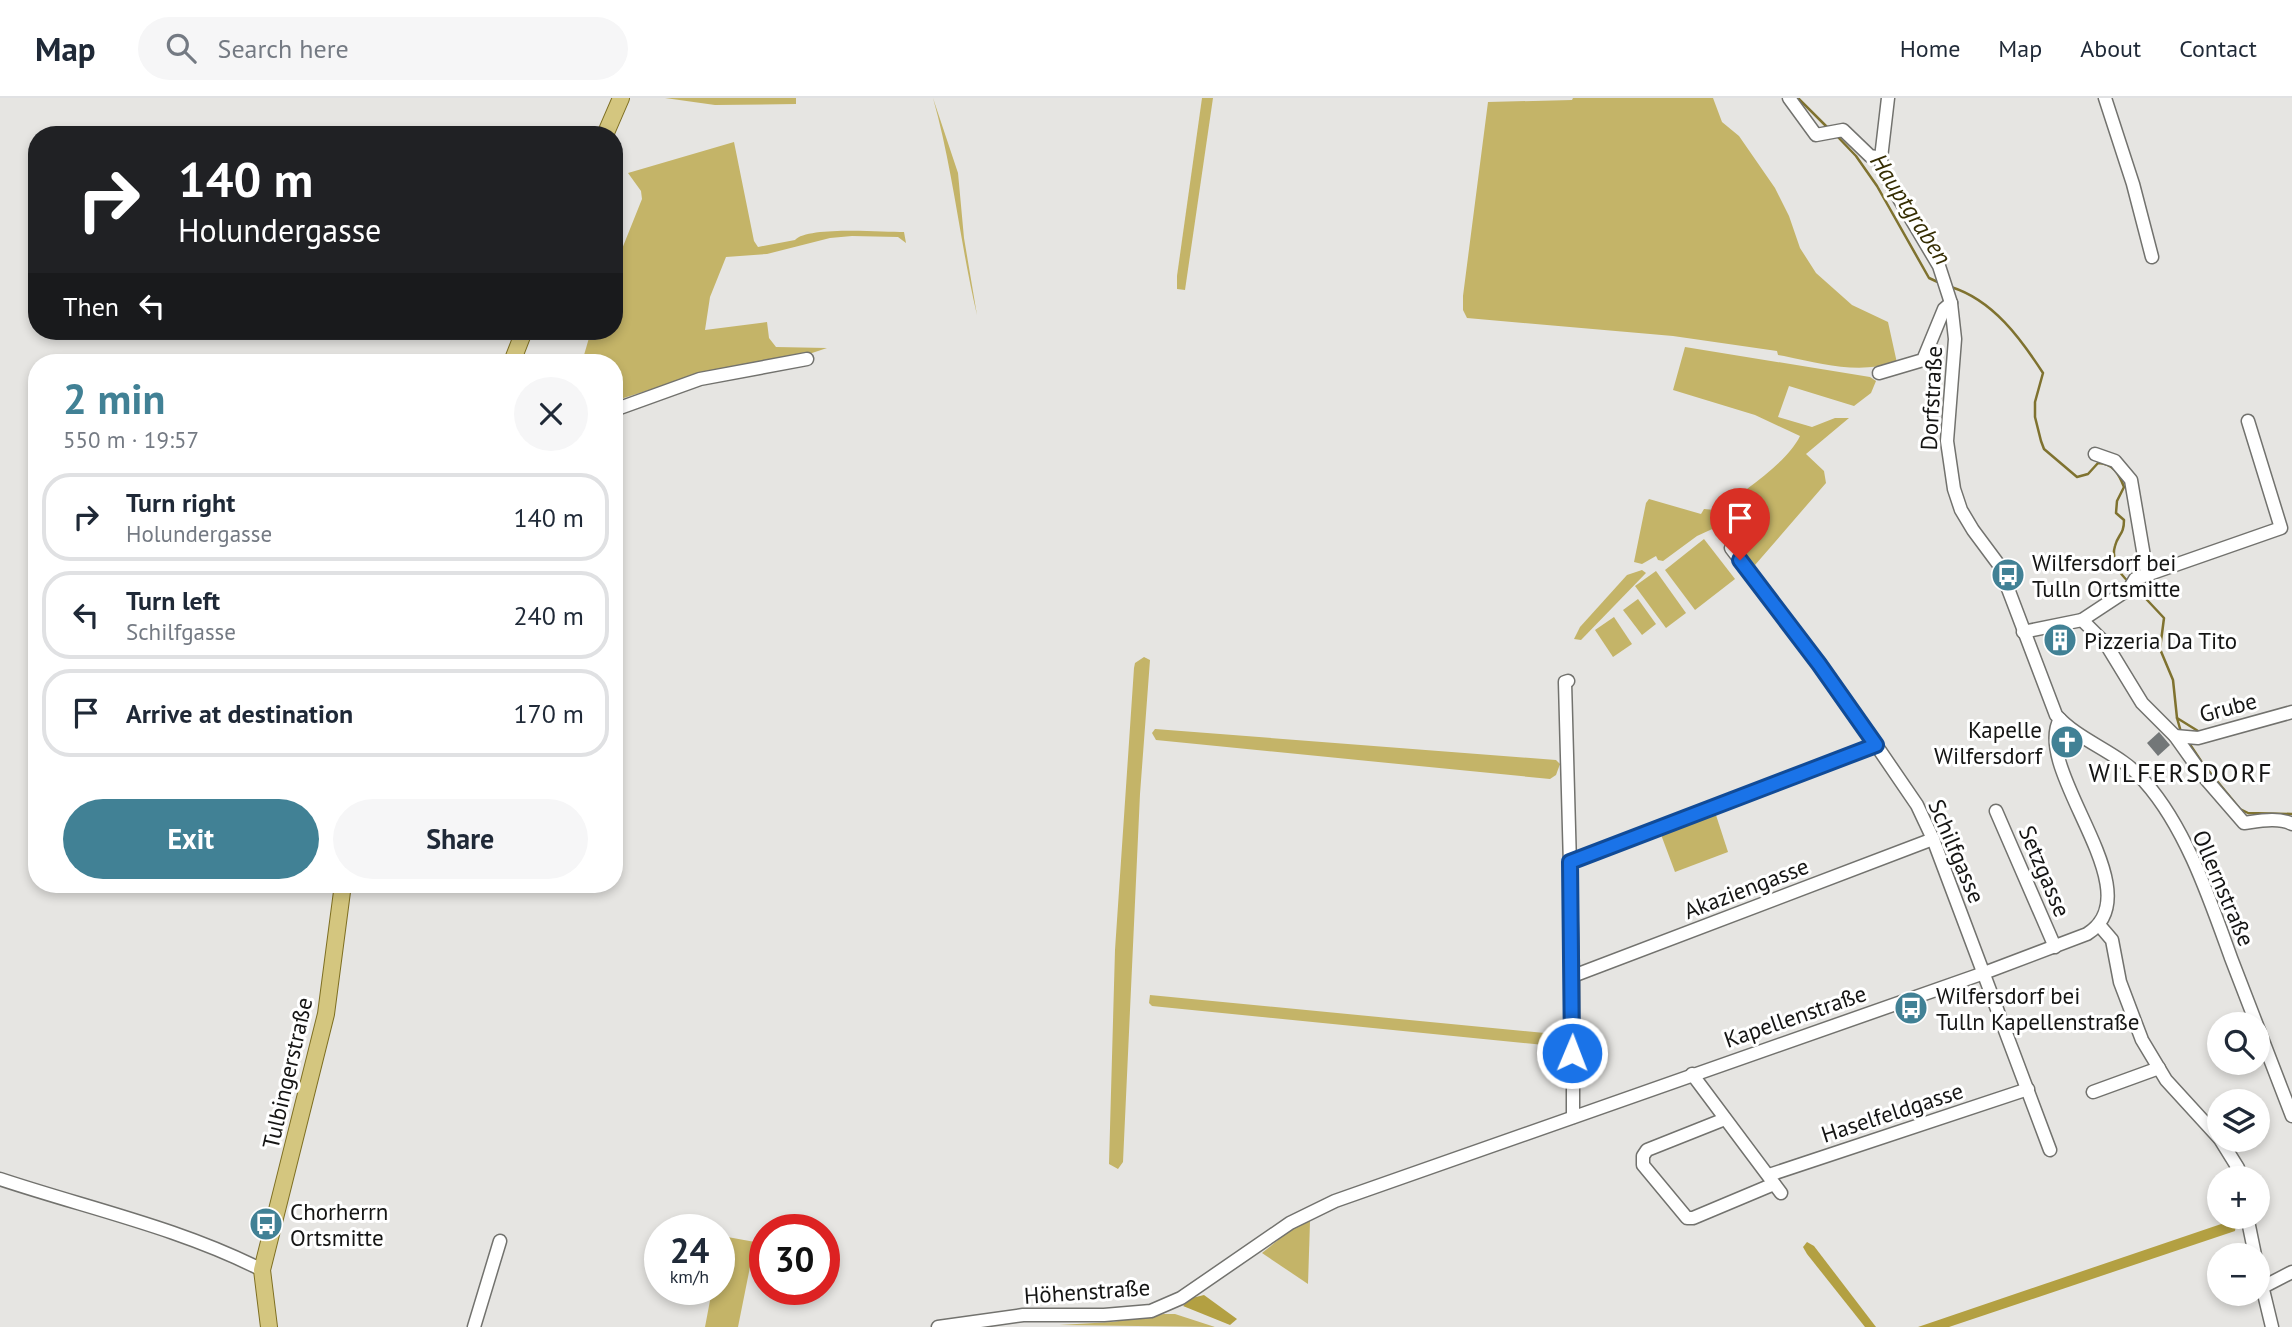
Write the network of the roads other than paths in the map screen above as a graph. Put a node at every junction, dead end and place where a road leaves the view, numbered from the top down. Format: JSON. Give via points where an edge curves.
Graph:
{"nodes":[{"id":1,"x":621,"y":98,"type":"edge"},
{"id":2,"x":1789,"y":98,"type":"edge"},
{"id":3,"x":1888,"y":98,"type":"edge"},
{"id":4,"x":2105,"y":98,"type":"edge"},
{"id":5,"x":608,"y":126,"type":"edge"},
{"id":6,"x":1881,"y":158,"type":"junction"},
{"id":7,"x":2152,"y":257,"type":"dead end"},
{"id":8,"x":1950,"y":297,"type":"junction"},
{"id":9,"x":807,"y":359,"type":"dead end"},
{"id":10,"x":1880,"y":373,"type":"dead end"},
{"id":11,"x":623,"y":407,"type":"edge"},
{"id":12,"x":2248,"y":421,"type":"dead end"},
{"id":13,"x":2095,"y":453,"type":"dead end"},
{"id":14,"x":1731,"y":548,"type":"dead end"},
{"id":15,"x":2137,"y":581,"type":"junction"},
{"id":16,"x":2082,"y":620,"type":"junction"},
{"id":17,"x":2023,"y":632,"type":"junction"},
{"id":18,"x":1568,"y":681,"type":"dead end"},
{"id":19,"x":2292,"y":712,"type":"edge"},
{"id":20,"x":2060,"y":719,"type":"junction"},
{"id":21,"x":2178,"y":736,"type":"junction"},
{"id":22,"x":1876,"y":745,"type":"junction"},
{"id":23,"x":1996,"y":811,"type":"dead end"},
{"id":24,"x":2292,"y":824,"type":"edge"},
{"id":25,"x":1933,"y":839,"type":"junction"},
{"id":26,"x":1570,"y":862,"type":"junction"},
{"id":27,"x":342,"y":893,"type":"edge"},
{"id":28,"x":2100,"y":926,"type":"junction"},
{"id":29,"x":2055,"y":947,"type":"junction"},
{"id":30,"x":1984,"y":973,"type":"junction"},
{"id":31,"x":1573,"y":976,"type":"junction"},
{"id":32,"x":2159,"y":1068,"type":"junction"},
{"id":33,"x":1692,"y":1074,"type":"junction"},
{"id":34,"x":2028,"y":1089,"type":"junction"},
{"id":35,"x":2093,"y":1092,"type":"dead end"},
{"id":36,"x":1573,"y":1116,"type":"junction"},
{"id":37,"x":2292,"y":1116,"type":"edge"},
{"id":38,"x":1725,"y":1119,"type":"junction"},
{"id":39,"x":2207,"y":1126,"type":"edge"},
{"id":40,"x":2050,"y":1150,"type":"dead end"},
{"id":41,"x":0,"y":1179,"type":"edge"},
{"id":42,"x":1775,"y":1184,"type":"junction"},
{"id":43,"x":1335,"y":1201,"type":"joint"},
{"id":44,"x":500,"y":1241,"type":"dead end"},
{"id":45,"x":262,"y":1270,"type":"junction"},
{"id":46,"x":2292,"y":1272,"type":"edge"},
{"id":47,"x":2270,"y":1283,"type":"edge"},
{"id":48,"x":2266,"y":1306,"type":"edge"},
{"id":49,"x":942,"y":1326,"type":"edge"},
{"id":50,"x":270,"y":1327,"type":"edge"},
{"id":51,"x":474,"y":1327,"type":"edge"},
{"id":52,"x":2272,"y":1327,"type":"edge"}],
"edges":[{"from":1,"to":5,"type":"main road"},
{"from":2,"to":6,"type":"street","via":[[1816,135],[1843,130],[1870,156]]},
{"from":3,"to":6,"type":"street"},
{"from":4,"to":7,"type":"street"},
{"from":6,"to":8,"type":"street","name":"Dorfstraße","via":[[1886,180],[1941,271]]},
{"from":8,"to":10,"type":"street","via":[[1923,360]]},
{"from":8,"to":17,"type":"street","name":"Dorfstraße","via":[[1955,340],[1947,441],[1952,479],[1961,510],[1999,565]]},
{"from":9,"to":11,"type":"street","via":[[700,379]]},
{"from":12,"to":15,"type":"street","via":[[2281,528]]},
{"from":13,"to":15,"type":"street","via":[[2115,461],[2131,480]]},
{"from":14,"to":22,"type":"street","name":"Schilfgasse"},
{"from":15,"to":16,"type":"street"},
{"from":16,"to":17,"type":"street"},
{"from":16,"to":21,"type":"street","name":"Grube","via":[[2106,644],[2143,703]]},
{"from":17,"to":20,"type":"street","name":"Dorfstraße"},
{"from":18,"to":26,"type":"street"},
{"from":19,"to":21,"type":"street","name":"Grube","via":[[2198,738]]},
{"from":20,"to":28,"type":"street","via":[[2055,735],[2062,772],[2106,882],[2109,903]]},
{"from":20,"to":37,"type":"street","name":"Ollernstraße","via":[[2127,763],[2168,813],[2210,902]]},
{"from":21,"to":24,"type":"street","via":[[2205,778],[2244,823]]},
{"from":22,"to":25,"type":"street","name":"Schilfgasse","via":[[1917,805]]},
{"from":22,"to":26,"type":"street"},
{"from":23,"to":29,"type":"street","name":"Setzgasse"},
{"from":25,"to":30,"type":"street","name":"Schilfgasse"},
{"from":25,"to":31,"type":"street","name":"Akaziengasse"},
{"from":26,"to":31,"type":"street"},
{"from":27,"to":45,"type":"main road","name":"Tulbingerstraße","via":[[326,1014]]},
{"from":28,"to":29,"type":"street","name":"Kapellenstraße"},
{"from":28,"to":32,"type":"street","via":[[2112,940],[2120,982],[2142,1040]]},
{"from":29,"to":30,"type":"street","name":"Kapellenstraße"},
{"from":30,"to":33,"type":"street","name":"Kapellenstraße"},
{"from":30,"to":34,"type":"street"},
{"from":31,"to":36,"type":"street"},
{"from":32,"to":35,"type":"street"},
{"from":32,"to":39,"type":"street"},
{"from":33,"to":36,"type":"street","name":"Kapellenstraße"},
{"from":33,"to":38,"type":"street"},
{"from":34,"to":40,"type":"street"},
{"from":34,"to":42,"type":"street","name":"Haselfeldgasse"},
{"from":36,"to":43,"type":"street","name":"Kapellenstraße"},
{"from":38,"to":42,"type":"street"},
{"from":38,"to":42,"type":"street","name":"Haselfeldgasse","via":[[1647,1150],[1643,1165],[1687,1218]]},
{"from":41,"to":45,"type":"street","via":[[162,1230]]},
{"from":43,"to":49,"type":"street","name":"Höhenstraße","via":[[1290,1223],[1181,1298],[1151,1311],[1023,1315]]},
{"from":44,"to":51,"type":"street"},
{"from":45,"to":50,"type":"main road"},
{"from":46,"to":47,"type":"street"},
{"from":48,"to":52,"type":"street"}]}
